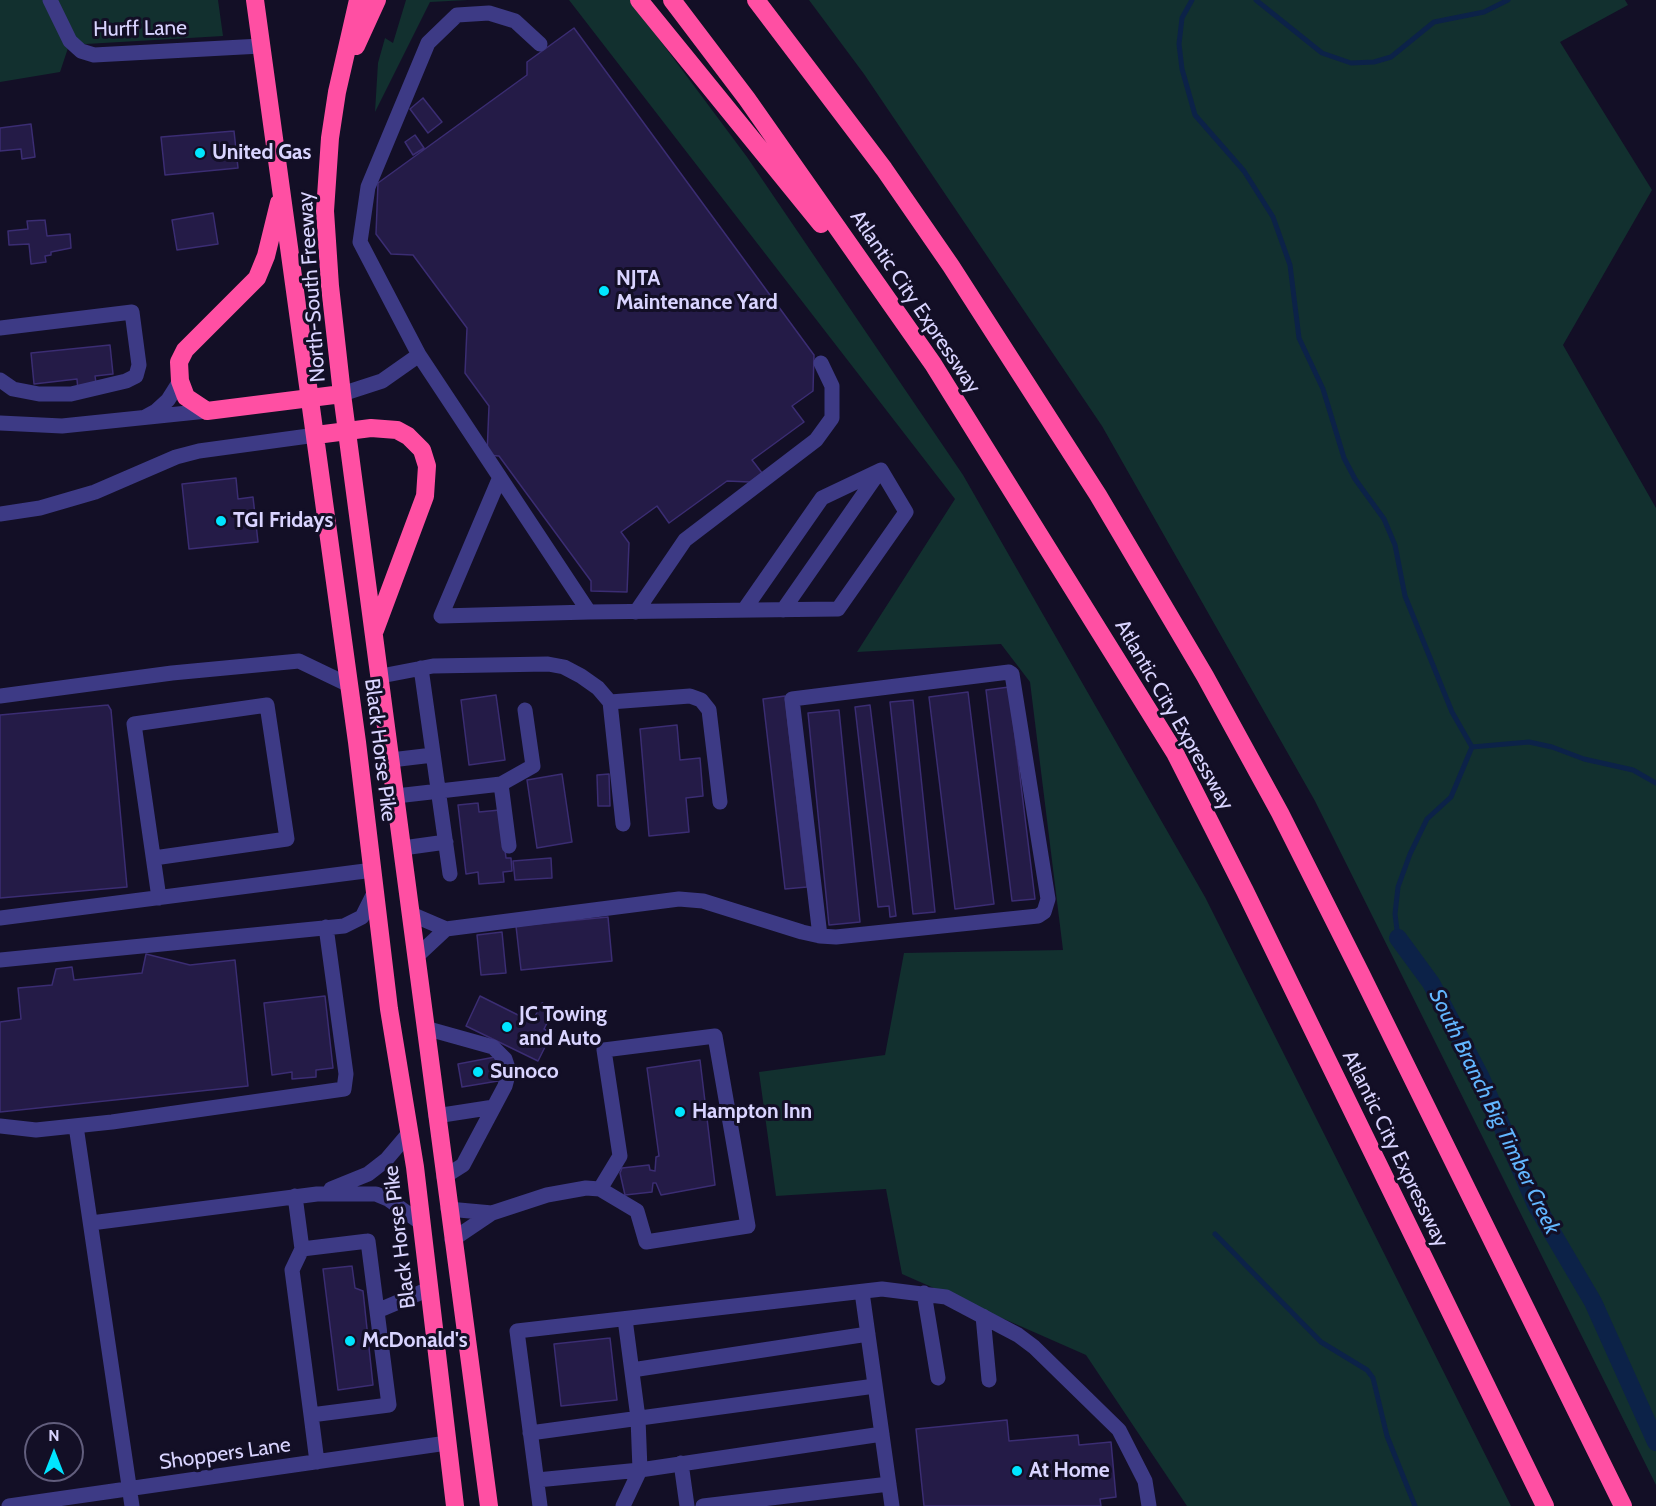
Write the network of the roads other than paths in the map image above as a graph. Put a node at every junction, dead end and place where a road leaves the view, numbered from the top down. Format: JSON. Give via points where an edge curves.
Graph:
{"nodes":[{"id":1,"x":50,"y":0,"type":"edge"},
{"id":2,"x":255,"y":0,"type":"edge"},
{"id":3,"x":358,"y":0,"type":"edge"},
{"id":4,"x":377,"y":0,"type":"edge"},
{"id":5,"x":639,"y":0,"type":"edge"},
{"id":6,"x":672,"y":0,"type":"edge"},
{"id":7,"x":756,"y":0,"type":"edge"},
{"id":8,"x":540,"y":44,"type":"dead end"},
{"id":9,"x":261,"y":46,"type":"junction"},
{"id":10,"x":337,"y":92,"type":"junction"},
{"id":11,"x":282,"y":193,"type":"junction"},
{"id":12,"x":0,"y":328,"type":"edge"},
{"id":13,"x":419,"y":355,"type":"junction"},
{"id":14,"x":821,"y":363,"type":"dead end"},
{"id":15,"x":933,"y":364,"type":"junction"},
{"id":16,"x":0,"y":380,"type":"edge"},
{"id":17,"x":180,"y":381,"type":"junction"},
{"id":18,"x":342,"y":394,"type":"junction"},
{"id":19,"x":311,"y":397,"type":"junction"},
{"id":20,"x":207,"y":411,"type":"junction"},
{"id":21,"x":138,"y":420,"type":"junction"},
{"id":22,"x":0,"y":423,"type":"edge"},
{"id":23,"x":346,"y":430,"type":"junction"},
{"id":24,"x":316,"y":435,"type":"junction"},
{"id":25,"x":880,"y":470,"type":"junction"},
{"id":26,"x":500,"y":477,"type":"junction"},
{"id":27,"x":0,"y":514,"type":"edge"},
{"id":28,"x":744,"y":610,"type":"junction"},
{"id":29,"x":783,"y":610,"type":"junction"},
{"id":30,"x":589,"y":612,"type":"junction"},
{"id":31,"x":636,"y":612,"type":"junction"},
{"id":32,"x":375,"y":632,"type":"junction"},
{"id":33,"x":422,"y":668,"type":"junction"},
{"id":34,"x":381,"y":676,"type":"junction"},
{"id":35,"x":349,"y":685,"type":"junction"},
{"id":36,"x":0,"y":696,"type":"edge"},
{"id":37,"x":610,"y":702,"type":"junction"},
{"id":38,"x":525,"y":710,"type":"dead end"},
{"id":39,"x":433,"y":755,"type":"junction"},
{"id":40,"x":391,"y":760,"type":"junction"},
{"id":41,"x":501,"y":784,"type":"junction"},
{"id":42,"x":438,"y":792,"type":"junction"},
{"id":43,"x":396,"y":796,"type":"junction"},
{"id":44,"x":720,"y":802,"type":"dead end"},
{"id":45,"x":623,"y":824,"type":"dead end"},
{"id":46,"x":446,"y":842,"type":"junction"},
{"id":47,"x":509,"y":846,"type":"dead end"},
{"id":48,"x":403,"y":848,"type":"junction"},
{"id":49,"x":154,"y":858,"type":"junction"},
{"id":50,"x":373,"y":870,"type":"junction"},
{"id":51,"x":450,"y":874,"type":"dead end"},
{"id":52,"x":375,"y":891,"type":"junction"},
{"id":53,"x":159,"y":898,"type":"junction"},
{"id":54,"x":411,"y":914,"type":"junction"},
{"id":55,"x":0,"y":918,"type":"edge"},
{"id":56,"x":326,"y":927,"type":"junction"},
{"id":57,"x":446,"y":929,"type":"junction"},
{"id":58,"x":820,"y":936,"type":"junction"},
{"id":59,"x":416,"y":957,"type":"junction"},
{"id":60,"x":0,"y":960,"type":"edge"},
{"id":61,"x":425,"y":1028,"type":"junction"},
{"id":62,"x":494,"y":1107,"type":"junction"},
{"id":63,"x":435,"y":1116,"type":"junction"},
{"id":64,"x":0,"y":1126,"type":"edge"},
{"id":65,"x":76,"y":1126,"type":"junction"},
{"id":66,"x":409,"y":1133,"type":"junction"},
{"id":67,"x":444,"y":1177,"type":"junction"},
{"id":68,"x":600,"y":1189,"type":"junction"},
{"id":69,"x":317,"y":1194,"type":"junction"},
{"id":70,"x":295,"y":1196,"type":"junction"},
{"id":71,"x":448,"y":1209,"type":"junction"},
{"id":72,"x":492,"y":1213,"type":"junction"},
{"id":73,"x":91,"y":1223,"type":"junction"},
{"id":74,"x":421,"y":1223,"type":"junction"},
{"id":75,"x":452,"y":1240,"type":"junction"},
{"id":76,"x":302,"y":1249,"type":"junction"},
{"id":77,"x":429,"y":1289,"type":"junction"},
{"id":78,"x":862,"y":1292,"type":"junction"},
{"id":79,"x":924,"y":1293,"type":"junction"},
{"id":80,"x":377,"y":1311,"type":"junction"},
{"id":81,"x":983,"y":1316,"type":"junction"},
{"id":82,"x":625,"y":1319,"type":"junction"},
{"id":83,"x":868,"y":1334,"type":"junction"},
{"id":84,"x":632,"y":1370,"type":"junction"},
{"id":85,"x":938,"y":1378,"type":"dead end"},
{"id":86,"x":989,"y":1380,"type":"dead end"},
{"id":87,"x":875,"y":1386,"type":"junction"},
{"id":88,"x":311,"y":1415,"type":"junction"},
{"id":89,"x":638,"y":1418,"type":"junction"},
{"id":90,"x":530,"y":1433,"type":"junction"},
{"id":91,"x":882,"y":1434,"type":"junction"},
{"id":92,"x":447,"y":1443,"type":"junction"},
{"id":93,"x":317,"y":1462,"type":"junction"},
{"id":94,"x":681,"y":1463,"type":"junction"},
{"id":95,"x":640,"y":1470,"type":"junction"},
{"id":96,"x":537,"y":1480,"type":"junction"},
{"id":97,"x":889,"y":1484,"type":"junction"},
{"id":98,"x":129,"y":1489,"type":"junction"},
{"id":99,"x":9,"y":1506,"type":"edge"},
{"id":100,"x":132,"y":1506,"type":"edge"},
{"id":101,"x":455,"y":1506,"type":"edge"},
{"id":102,"x":489,"y":1506,"type":"edge"},
{"id":103,"x":540,"y":1506,"type":"edge"},
{"id":104,"x":623,"y":1506,"type":"edge"},
{"id":105,"x":687,"y":1506,"type":"edge"},
{"id":106,"x":703,"y":1506,"type":"edge"},
{"id":107,"x":892,"y":1506,"type":"edge"},
{"id":108,"x":1149,"y":1506,"type":"edge"},
{"id":109,"x":1545,"y":1506,"type":"edge"},
{"id":110,"x":1623,"y":1506,"type":"edge"}],
"edges":[{"from":1,"to":9,"type":"street","name":"Hurff Lane","via":[[70,41],[81,51],[94,55]]},
{"from":2,"to":9,"type":"highway","name":"Black Horse Pike"},
{"from":3,"to":10,"type":"highway","name":"North-South Freeway"},
{"from":4,"to":10,"type":"highway"},
{"from":5,"to":15,"type":"highway"},
{"from":6,"to":15,"type":"highway","name":"Atlantic City Expressway","via":[[747,99]]},
{"from":7,"to":110,"type":"highway","name":"Atlantic City Expressway","via":[[884,169],[957,276],[1098,495],[1205,676],[1356,963]]},
{"from":8,"to":13,"type":"street","via":[[515,21],[489,13],[457,15],[428,43],[368,187],[360,242]]},
{"from":9,"to":11,"type":"highway","name":"Black Horse Pike"},
{"from":10,"to":18,"type":"highway","name":"North-South Freeway","via":[[325,211]]},
{"from":11,"to":17,"type":"highway","via":[[257,278],[185,350],[179,362]]},
{"from":11,"to":19,"type":"highway","name":"Black Horse Pike"},
{"from":12,"to":16,"type":"street","via":[[132,312],[139,365],[136,376],[126,381],[71,394],[13,389]]},
{"from":13,"to":18,"type":"street","via":[[382,381]]},
{"from":13,"to":26,"type":"street"},
{"from":14,"to":31,"type":"street","via":[[832,386],[832,418],[816,440],[685,540]]},
{"from":15,"to":109,"type":"highway","name":"Atlantic City Expressway","via":[[1175,753]]},
{"from":17,"to":20,"type":"highway","via":[[186,397]]},
{"from":17,"to":21,"type":"street","via":[[168,400]]},
{"from":18,"to":19,"type":"highway"},
{"from":18,"to":23,"type":"highway","name":"Black Horse Pike"},
{"from":19,"to":20,"type":"highway"},
{"from":19,"to":24,"type":"highway","name":"Black Horse Pike"},
{"from":20,"to":21,"type":"street"},
{"from":21,"to":22,"type":"street","via":[[62,426]]},
{"from":23,"to":24,"type":"highway"},
{"from":23,"to":32,"type":"highway","name":"Black Horse Pike"},
{"from":23,"to":32,"type":"highway","via":[[397,430],[422,450],[427,466],[425,496]]},
{"from":24,"to":27,"type":"street","via":[[199,451],[95,492],[40,508]]},
{"from":24,"to":35,"type":"highway","name":"Black Horse Pike"},
{"from":25,"to":28,"type":"street","via":[[822,498]]},
{"from":25,"to":29,"type":"street"},
{"from":25,"to":29,"type":"street","via":[[906,512],[879,551],[838,609]]},
{"from":26,"to":30,"type":"street"},
{"from":26,"to":30,"type":"street","via":[[441,616]]},
{"from":28,"to":29,"type":"street"},
{"from":28,"to":31,"type":"street"},
{"from":30,"to":31,"type":"street"},
{"from":32,"to":34,"type":"highway","name":"Black Horse Pike"},
{"from":33,"to":34,"type":"street"},
{"from":33,"to":37,"type":"street","via":[[548,664],[564,667],[598,688]]},
{"from":33,"to":39,"type":"street"},
{"from":34,"to":40,"type":"highway","name":"Black Horse Pike"},
{"from":35,"to":36,"type":"street","via":[[299,661]]},
{"from":35,"to":50,"type":"highway","name":"Black Horse Pike"},
{"from":37,"to":44,"type":"street","via":[[690,696],[701,700],[709,710]]},
{"from":37,"to":45,"type":"street"},
{"from":38,"to":41,"type":"street","via":[[533,766]]},
{"from":39,"to":40,"type":"street"},
{"from":39,"to":42,"type":"street"},
{"from":40,"to":43,"type":"highway","name":"Black Horse Pike"},
{"from":41,"to":42,"type":"street"},
{"from":41,"to":47,"type":"street"},
{"from":42,"to":43,"type":"street"},
{"from":42,"to":46,"type":"street"},
{"from":43,"to":48,"type":"highway","name":"Black Horse Pike"},
{"from":46,"to":48,"type":"street"},
{"from":46,"to":51,"type":"street"},
{"from":48,"to":54,"type":"highway","name":"Black Horse Pike"},
{"from":49,"to":49,"type":"street","via":[[134,724],[267,705],[287,839]]},
{"from":49,"to":53,"type":"street"},
{"from":50,"to":52,"type":"highway","name":"Black Horse Pike"},
{"from":50,"to":53,"type":"street"},
{"from":52,"to":56,"type":"street","via":[[362,917],[344,926]]},
{"from":52,"to":66,"type":"highway","name":"Black Horse Pike"},
{"from":53,"to":55,"type":"street"},
{"from":54,"to":57,"type":"street"},
{"from":54,"to":59,"type":"highway","name":"Black Horse Pike"},
{"from":56,"to":60,"type":"street"},
{"from":56,"to":65,"type":"street","via":[[346,1074],[344,1089]]},
{"from":57,"to":58,"type":"street","via":[[679,899],[703,902]]},
{"from":57,"to":59,"type":"street"},
{"from":58,"to":58,"type":"street","via":[[1044,912],[1048,900],[1012,674],[792,699]]},
{"from":59,"to":61,"type":"highway","name":"Black Horse Pike"},
{"from":61,"to":62,"type":"street","via":[[493,1047],[505,1059],[509,1071]]},
{"from":61,"to":63,"type":"highway","name":"Black Horse Pike"},
{"from":62,"to":63,"type":"street"},
{"from":62,"to":67,"type":"street","via":[[463,1165]]},
{"from":63,"to":67,"type":"highway","name":"Black Horse Pike"},
{"from":64,"to":65,"type":"street","via":[[36,1130]]},
{"from":65,"to":73,"type":"street"},
{"from":66,"to":69,"type":"street","via":[[368,1174]]},
{"from":66,"to":74,"type":"highway","name":"Black Horse Pike"},
{"from":67,"to":71,"type":"highway","name":"Black Horse Pike"},
{"from":68,"to":68,"type":"street","via":[[637,1211],[646,1242],[748,1226],[715,1036],[604,1050],[620,1156]]},
{"from":68,"to":72,"type":"street","via":[[547,1195]]},
{"from":69,"to":70,"type":"street"},
{"from":69,"to":74,"type":"street","via":[[376,1194]]},
{"from":70,"to":73,"type":"street"},
{"from":70,"to":76,"type":"street"},
{"from":71,"to":72,"type":"street"},
{"from":71,"to":75,"type":"highway","name":"Black Horse Pike"},
{"from":72,"to":75,"type":"street"},
{"from":73,"to":98,"type":"street"},
{"from":74,"to":77,"type":"highway","name":"Black Horse Pike"},
{"from":75,"to":102,"type":"highway","name":"Black Horse Pike"},
{"from":76,"to":80,"type":"street","via":[[368,1241]]},
{"from":76,"to":88,"type":"street","via":[[292,1270]]},
{"from":77,"to":80,"type":"street"},
{"from":77,"to":92,"type":"highway","name":"Black Horse Pike"},
{"from":78,"to":79,"type":"street","via":[[882,1289]]},
{"from":78,"to":82,"type":"street"},
{"from":78,"to":83,"type":"street"},
{"from":79,"to":81,"type":"street","via":[[946,1297]]},
{"from":79,"to":85,"type":"street"},
{"from":80,"to":88,"type":"street","via":[[389,1405]]},
{"from":81,"to":86,"type":"street"},
{"from":81,"to":108,"type":"street","via":[[1034,1347],[1119,1430],[1145,1481]]},
{"from":82,"to":84,"type":"street"},
{"from":82,"to":90,"type":"street","via":[[517,1331]]},
{"from":83,"to":84,"type":"street"},
{"from":83,"to":87,"type":"street"},
{"from":84,"to":89,"type":"street"},
{"from":87,"to":89,"type":"street"},
{"from":87,"to":91,"type":"street"},
{"from":88,"to":93,"type":"street"},
{"from":89,"to":90,"type":"street"},
{"from":89,"to":95,"type":"street"},
{"from":90,"to":96,"type":"street"},
{"from":91,"to":94,"type":"street"},
{"from":91,"to":97,"type":"street"},
{"from":92,"to":93,"type":"street","name":"Shoppers Lane"},
{"from":92,"to":101,"type":"highway","name":"Black Horse Pike"},
{"from":93,"to":98,"type":"street","name":"Shoppers Lane"},
{"from":94,"to":95,"type":"street"},
{"from":94,"to":105,"type":"street"},
{"from":95,"to":96,"type":"street"},
{"from":95,"to":104,"type":"street"},
{"from":96,"to":103,"type":"street"},
{"from":97,"to":106,"type":"street"},
{"from":97,"to":107,"type":"street"},
{"from":98,"to":99,"type":"street","name":"Shoppers Lane"},
{"from":98,"to":100,"type":"street"}]}
